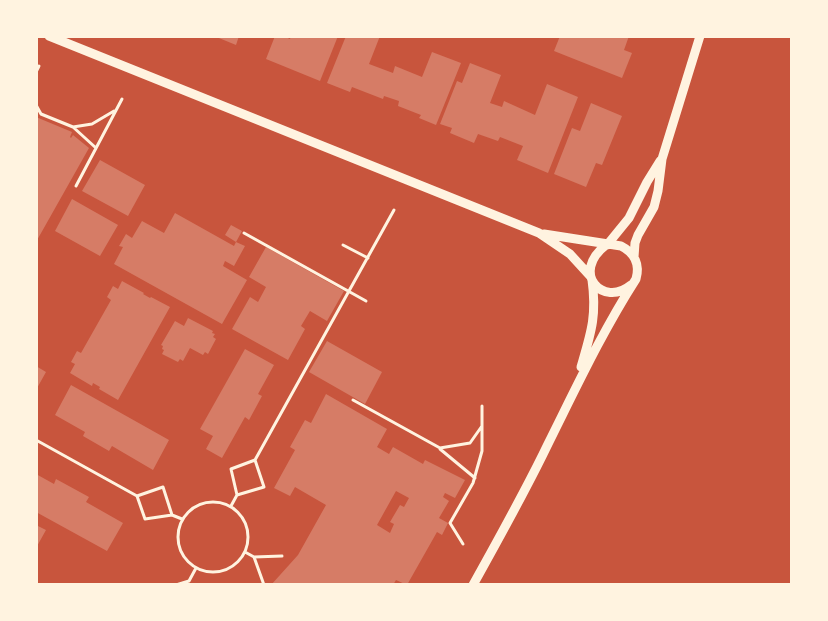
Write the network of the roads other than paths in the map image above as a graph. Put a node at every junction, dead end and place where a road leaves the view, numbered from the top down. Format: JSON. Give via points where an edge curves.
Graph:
{"nodes":[{"id":1,"x":49,"y":36,"type":"edge"},
{"id":2,"x":700,"y":36,"type":"edge"},
{"id":3,"x":662,"y":159,"type":"junction"},
{"id":4,"x":539,"y":233,"type":"junction"},
{"id":5,"x":606,"y":245,"type":"junction"},
{"id":6,"x":634,"y":257,"type":"junction"},
{"id":7,"x":592,"y":278,"type":"junction"},
{"id":8,"x":632,"y":285,"type":"junction"},
{"id":9,"x":576,"y":384,"type":"junction"},
{"id":10,"x":474,"y":585,"type":"edge"}],
"edges":[{"from":1,"to":4,"type":"street"},
{"from":2,"to":3,"type":"street"},
{"from":3,"to":5,"type":"street","via":[[629,218]]},
{"from":3,"to":6,"type":"street","via":[[654,207],[638,235]]},
{"from":4,"to":5,"type":"street"},
{"from":4,"to":7,"type":"street","via":[[570,254]]},
{"from":5,"to":6,"type":"street","via":[[622,246]]},
{"from":5,"to":7,"type":"street","via":[[591,262]]},
{"from":6,"to":8,"type":"street","via":[[638,273]]},
{"from":7,"to":8,"type":"street","via":[[598,288],[606,292],[616,293]]},
{"from":7,"to":9,"type":"street","via":[[593,326]]},
{"from":8,"to":9,"type":"street"},
{"from":9,"to":10,"type":"street","via":[[526,489]]}]}
